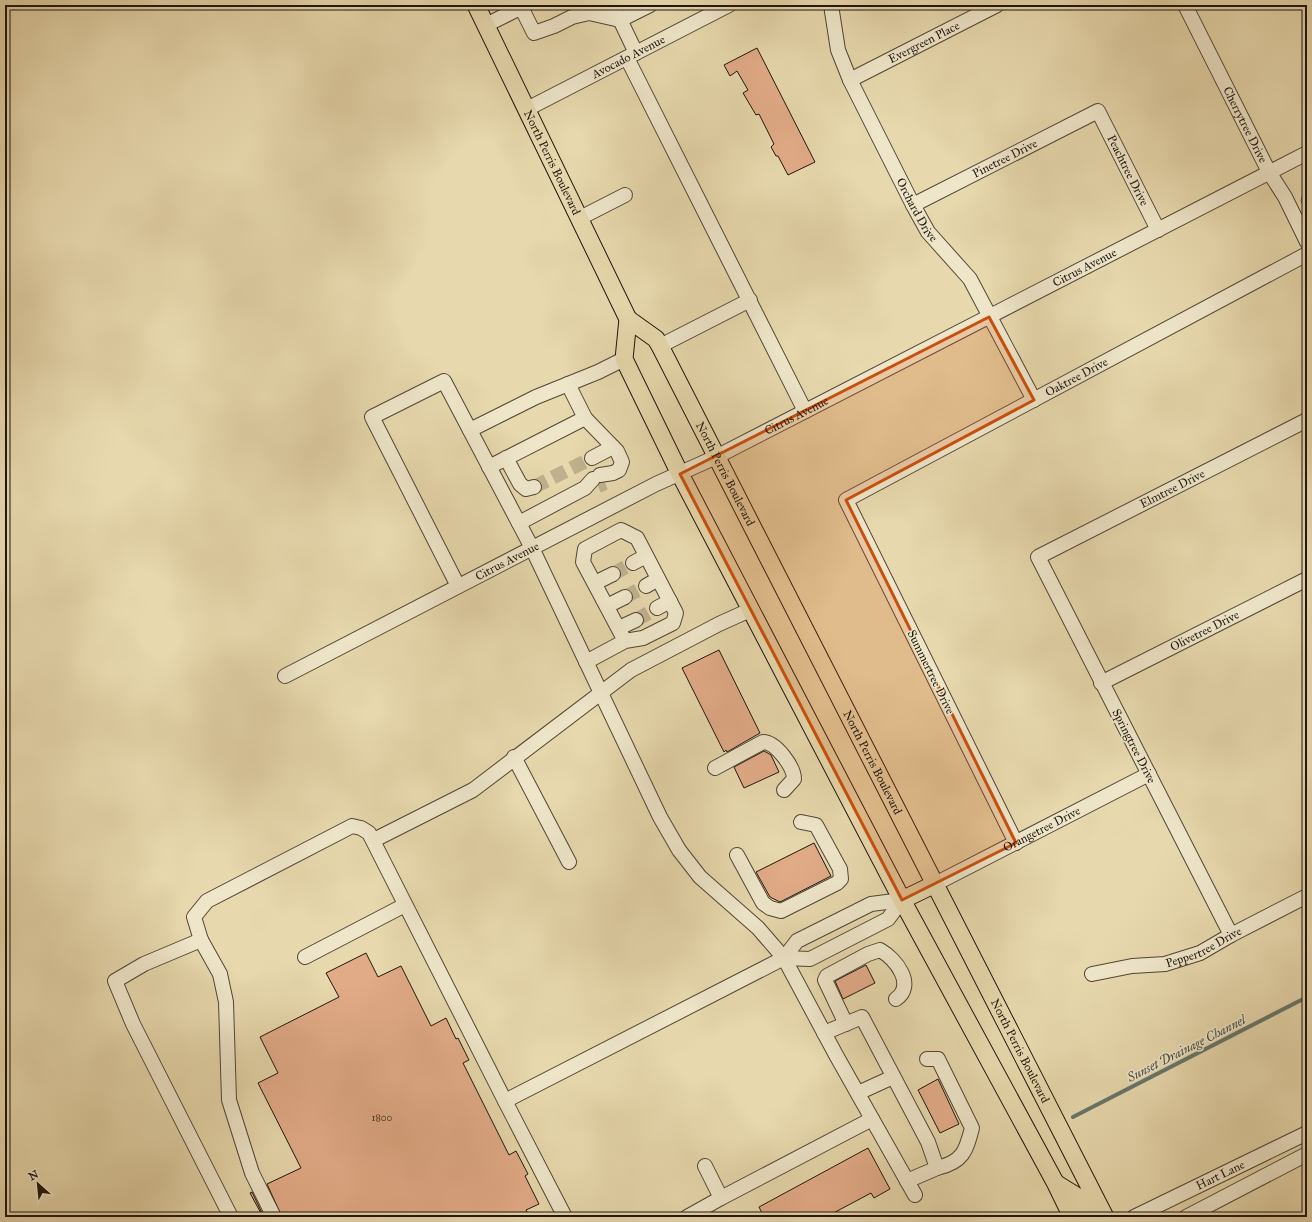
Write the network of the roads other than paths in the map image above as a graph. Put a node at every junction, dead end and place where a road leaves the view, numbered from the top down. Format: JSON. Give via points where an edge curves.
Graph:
{"nodes":[{"id":1,"x":476,"y":5,"type":"edge"},
{"id":2,"x":613,"y":5,"type":"edge"},
{"id":3,"x":650,"y":5,"type":"edge"},
{"id":4,"x":729,"y":5,"type":"edge"},
{"id":5,"x":831,"y":5,"type":"edge"},
{"id":6,"x":997,"y":5,"type":"edge"},
{"id":7,"x":1185,"y":5,"type":"edge"},
{"id":8,"x":522,"y":6,"type":"edge"},
{"id":9,"x":620,"y":20,"type":"junction"},
{"id":10,"x":486,"y":25,"type":"junction"},
{"id":11,"x":632,"y":55,"type":"junction"},
{"id":12,"x":850,"y":80,"type":"junction"},
{"id":13,"x":527,"y":109,"type":"junction"},
{"id":14,"x":1098,"y":111,"type":"joint"},
{"id":15,"x":1307,"y":153,"type":"edge"},
{"id":16,"x":1269,"y":172,"type":"junction"},
{"id":17,"x":625,"y":195,"type":"dead end"},
{"id":18,"x":913,"y":205,"type":"junction"},
{"id":19,"x":580,"y":218,"type":"junction"},
{"id":20,"x":1158,"y":230,"type":"junction"},
{"id":21,"x":1307,"y":242,"type":"edge"},
{"id":22,"x":1307,"y":254,"type":"edge"},
{"id":23,"x":750,"y":300,"type":"junction"},
{"id":24,"x":989,"y":317,"type":"junction"},
{"id":25,"x":628,"y":319,"type":"junction"},
{"id":26,"x":660,"y":346,"type":"junction"},
{"id":27,"x":624,"y":359,"type":"junction"},
{"id":28,"x":568,"y":384,"type":"junction"},
{"id":29,"x":1034,"y":400,"type":"junction"},
{"id":30,"x":805,"y":411,"type":"junction"},
{"id":31,"x":585,"y":418,"type":"junction"},
{"id":32,"x":1307,"y":420,"type":"edge"},
{"id":33,"x":470,"y":430,"type":"junction"},
{"id":34,"x":613,"y":447,"type":"junction"},
{"id":35,"x":716,"y":457,"type":"junction"},
{"id":36,"x":506,"y":458,"type":"junction"},
{"id":37,"x":592,"y":458,"type":"tunnel mouth"},
{"id":38,"x":489,"y":467,"type":"junction"},
{"id":39,"x":680,"y":474,"type":"junction"},
{"id":40,"x":534,"y":487,"type":"dead end"},
{"id":41,"x":846,"y":500,"type":"joint"},
{"id":42,"x":519,"y":522,"type":"junction"},
{"id":43,"x":532,"y":548,"type":"junction"},
{"id":44,"x":646,"y":556,"type":"junction"},
{"id":45,"x":1038,"y":557,"type":"joint"},
{"id":46,"x":634,"y":563,"type":"tunnel mouth"},
{"id":47,"x":612,"y":574,"type":"tunnel mouth"},
{"id":48,"x":658,"y":579,"type":"junction"},
{"id":49,"x":1307,"y":579,"type":"edge"},
{"id":50,"x":595,"y":583,"type":"junction"},
{"id":51,"x":458,"y":586,"type":"junction"},
{"id":52,"x":646,"y":586,"type":"tunnel mouth"},
{"id":53,"x":625,"y":597,"type":"tunnel mouth"},
{"id":54,"x":670,"y":601,"type":"junction"},
{"id":55,"x":607,"y":606,"type":"junction"},
{"id":56,"x":657,"y":608,"type":"tunnel mouth"},
{"id":57,"x":750,"y":610,"type":"junction"},
{"id":58,"x":636,"y":620,"type":"tunnel mouth"},
{"id":59,"x":619,"y":628,"type":"junction"},
{"id":60,"x":649,"y":635,"type":"junction"},
{"id":61,"x":625,"y":641,"type":"junction"},
{"id":62,"x":659,"y":655,"type":"junction"},
{"id":63,"x":586,"y":662,"type":"junction"},
{"id":64,"x":285,"y":676,"type":"dead end"},
{"id":65,"x":1101,"y":683,"type":"junction"},
{"id":66,"x":600,"y":692,"type":"junction"},
{"id":67,"x":514,"y":757,"type":"junction"},
{"id":68,"x":716,"y":768,"type":"dead end"},
{"id":69,"x":1149,"y":774,"type":"junction"},
{"id":70,"x":784,"y":790,"type":"dead end"},
{"id":71,"x":801,"y":822,"type":"dead end"},
{"id":72,"x":374,"y":840,"type":"junction"},
{"id":73,"x":1016,"y":843,"type":"junction"},
{"id":74,"x":737,"y":855,"type":"dead end"},
{"id":75,"x":569,"y":862,"type":"dead end"},
{"id":76,"x":935,"y":884,"type":"junction"},
{"id":77,"x":1307,"y":896,"type":"edge"},
{"id":78,"x":902,"y":900,"type":"junction"},
{"id":79,"x":405,"y":905,"type":"junction"},
{"id":80,"x":1231,"y":935,"type":"junction"},
{"id":81,"x":201,"y":940,"type":"junction"},
{"id":82,"x":305,"y":957,"type":"dead end"},
{"id":83,"x":784,"y":958,"type":"junction"},
{"id":84,"x":1092,"y":974,"type":"dead end"},
{"id":85,"x":896,"y":999,"type":"dead end"},
{"id":86,"x":846,"y":1024,"type":"junction"},
{"id":87,"x":824,"y":1033,"type":"junction"},
{"id":88,"x":927,"y":1059,"type":"dead end"},
{"id":89,"x":893,"y":1077,"type":"junction"},
{"id":90,"x":858,"y":1093,"type":"junction"},
{"id":91,"x":505,"y":1101,"type":"junction"},
{"id":92,"x":872,"y":1119,"type":"junction"},
{"id":93,"x":1307,"y":1133,"type":"edge"},
{"id":94,"x":1307,"y":1154,"type":"edge"},
{"id":95,"x":705,"y":1166,"type":"dead end"},
{"id":96,"x":937,"y":1168,"type":"junction"},
{"id":97,"x":907,"y":1181,"type":"junction"},
{"id":98,"x":1056,"y":1184,"type":"junction"},
{"id":99,"x":916,"y":1195,"type":"dead end"},
{"id":100,"x":721,"y":1198,"type":"junction"},
{"id":101,"x":1174,"y":1198,"type":"junction"},
{"id":102,"x":231,"y":1217,"type":"edge"},
{"id":103,"x":274,"y":1217,"type":"edge"},
{"id":104,"x":565,"y":1217,"type":"edge"},
{"id":105,"x":687,"y":1217,"type":"edge"},
{"id":106,"x":1072,"y":1217,"type":"edge"},
{"id":107,"x":1088,"y":1217,"type":"edge"},
{"id":108,"x":1105,"y":1217,"type":"edge"},
{"id":109,"x":1134,"y":1217,"type":"edge"},
{"id":110,"x":1185,"y":1217,"type":"edge"}],
"edges":[{"from":1,"to":10,"type":"main road","name":"North Perris Boulevard"},
{"from":2,"to":9,"type":"street"},
{"from":3,"to":9,"type":"street"},
{"from":4,"to":11,"type":"street","name":"Avocado Avenue"},
{"from":5,"to":12,"type":"street","name":"Orchard Drive","via":[[838,50]]},
{"from":6,"to":12,"type":"street","name":"Evergreen Place"},
{"from":7,"to":16,"type":"street","name":"Cherrytree Drive"},
{"from":8,"to":9,"type":"street","via":[[534,33],[589,13]]},
{"from":8,"to":10,"type":"street"},
{"from":9,"to":11,"type":"street"},
{"from":10,"to":13,"type":"main road","name":"North Perris Boulevard"},
{"from":11,"to":13,"type":"street","name":"Avocado Avenue"},
{"from":11,"to":23,"type":"street"},
{"from":12,"to":18,"type":"street","name":"Orchard Drive"},
{"from":13,"to":19,"type":"main road","name":"North Perris Boulevard"},
{"from":14,"to":18,"type":"street","name":"Pinetree Drive"},
{"from":14,"to":20,"type":"street","name":"Peachtree Drive"},
{"from":15,"to":16,"type":"street","name":"Citrus Avenue"},
{"from":16,"to":20,"type":"street","name":"Citrus Avenue"},
{"from":16,"to":21,"type":"street","name":"Cherrytree Drive","via":[[1285,197]]},
{"from":17,"to":19,"type":"street"},
{"from":18,"to":24,"type":"street","name":"Orchard Drive","via":[[928,232],[970,280]]},
{"from":19,"to":25,"type":"main road","name":"North Perris Boulevard"},
{"from":20,"to":24,"type":"street","name":"Citrus Avenue"},
{"from":22,"to":29,"type":"street","name":"Oaktree Drive"},
{"from":23,"to":26,"type":"street"},
{"from":23,"to":30,"type":"street"},
{"from":24,"to":29,"type":"street","name":"Orchard Drive"},
{"from":24,"to":30,"type":"street","name":"Citrus Avenue"},
{"from":25,"to":26,"type":"main road","name":"North Perris Boulevard","via":[[656,339]]},
{"from":25,"to":27,"type":"main road"},
{"from":26,"to":35,"type":"main road","name":"North Perris Boulevard"},
{"from":27,"to":28,"type":"street"},
{"from":27,"to":39,"type":"main road"},
{"from":28,"to":31,"type":"street"},
{"from":28,"to":33,"type":"street","via":[[536,396]]},
{"from":29,"to":41,"type":"street","name":"Oaktree Drive"},
{"from":30,"to":35,"type":"street","name":"Citrus Avenue"},
{"from":31,"to":34,"type":"street"},
{"from":31,"to":36,"type":"street"},
{"from":32,"to":45,"type":"street","name":"Elmtree Drive"},
{"from":33,"to":38,"type":"street"},
{"from":33,"to":51,"type":"street","via":[[444,380],[372,417]]},
{"from":34,"to":37,"type":"street"},
{"from":34,"to":42,"type":"street","via":[[622,462],[619,470]]},
{"from":35,"to":39,"type":"street","name":"Citrus Avenue"},
{"from":35,"to":76,"type":"main road","name":"North Perris Boulevard"},
{"from":36,"to":38,"type":"street"},
{"from":36,"to":40,"type":"street","via":[[520,484],[526,490]]},
{"from":38,"to":42,"type":"street"},
{"from":39,"to":43,"type":"street","name":"Citrus Avenue"},
{"from":39,"to":57,"type":"main road"},
{"from":41,"to":73,"type":"street","name":"Summertree Drive"},
{"from":42,"to":43,"type":"street"},
{"from":43,"to":51,"type":"street","name":"Citrus Avenue"},
{"from":43,"to":63,"type":"street"},
{"from":44,"to":46,"type":"street"},
{"from":44,"to":48,"type":"street"},
{"from":44,"to":50,"type":"street","via":[[637,538],[621,530],[585,549],[583,562]]},
{"from":45,"to":65,"type":"street","name":"Springtree Drive"},
{"from":47,"to":50,"type":"street"},
{"from":48,"to":52,"type":"street"},
{"from":48,"to":54,"type":"street"},
{"from":49,"to":65,"type":"street","name":"Olivetree Drive"},
{"from":50,"to":55,"type":"street"},
{"from":51,"to":64,"type":"street","name":"Citrus Avenue"},
{"from":53,"to":55,"type":"street"},
{"from":54,"to":56,"type":"street"},
{"from":54,"to":60,"type":"street","via":[[676,613],[673,623]]},
{"from":55,"to":59,"type":"street"},
{"from":57,"to":62,"type":"street"},
{"from":57,"to":78,"type":"main road"},
{"from":58,"to":59,"type":"street"},
{"from":59,"to":61,"type":"street"},
{"from":60,"to":61,"type":"street"},
{"from":60,"to":62,"type":"street"},
{"from":61,"to":63,"type":"street"},
{"from":62,"to":66,"type":"street","via":[[631,670]]},
{"from":63,"to":66,"type":"street"},
{"from":65,"to":69,"type":"street","name":"Springtree Drive"},
{"from":66,"to":67,"type":"street"},
{"from":66,"to":83,"type":"street","via":[[660,817],[679,850],[700,877],[758,928]]},
{"from":67,"to":72,"type":"street","via":[[468,793]]},
{"from":67,"to":75,"type":"street"},
{"from":68,"to":70,"type":"street","via":[[767,742],[773,745],[794,774],[794,780]]},
{"from":69,"to":73,"type":"street","name":"Orangetree Drive"},
{"from":69,"to":80,"type":"street","name":"Springtree Drive"},
{"from":71,"to":74,"type":"street","via":[[816,825],[840,869],[841,880],[837,883],[781,911],[776,911],[764,903]]},
{"from":72,"to":79,"type":"street"},
{"from":72,"to":81,"type":"street","via":[[369,833],[352,826],[207,902],[194,917]]},
{"from":73,"to":76,"type":"street","name":"Orangetree Drive"},
{"from":76,"to":78,"type":"main road"},
{"from":76,"to":108,"type":"main road","name":"North Perris Boulevard"},
{"from":77,"to":80,"type":"street","name":"Peppertree Drive"},
{"from":78,"to":83,"type":"street","via":[[871,904],[797,941]]},
{"from":78,"to":83,"type":"street","via":[[888,920],[810,959]]},
{"from":78,"to":98,"type":"main road"},
{"from":79,"to":82,"type":"street"},
{"from":79,"to":91,"type":"street"},
{"from":80,"to":84,"type":"street","name":"Peppertree Drive","via":[[1200,953],[1165,964],[1132,966]]},
{"from":81,"to":102,"type":"street","via":[[144,964],[116,982],[133,1024]]},
{"from":81,"to":103,"type":"street","via":[[220,974],[226,1002],[229,1100],[252,1173]]},
{"from":83,"to":87,"type":"street"},
{"from":83,"to":91,"type":"street"},
{"from":85,"to":86,"type":"street","via":[[902,995],[905,988],[904,977],[886,953],[880,950],[868,954],[824,980]]},
{"from":86,"to":87,"type":"street"},
{"from":86,"to":89,"type":"street","via":[[862,1017]]},
{"from":87,"to":90,"type":"street"},
{"from":88,"to":96,"type":"street","via":[[938,1060],[972,1128],[964,1153],[958,1159]]},
{"from":89,"to":90,"type":"street"},
{"from":89,"to":96,"type":"street","via":[[928,1142]]},
{"from":90,"to":92,"type":"street"},
{"from":91,"to":104,"type":"street"},
{"from":92,"to":97,"type":"street"},
{"from":92,"to":100,"type":"street"},
{"from":93,"to":101,"type":"street","name":"Hart Lane"},
{"from":94,"to":110,"type":"street"},
{"from":95,"to":100,"type":"street"},
{"from":96,"to":97,"type":"street"},
{"from":97,"to":99,"type":"street"},
{"from":98,"to":106,"type":"main road"},
{"from":98,"to":107,"type":"main road","via":[[1078,1197]]},
{"from":100,"to":105,"type":"street"},
{"from":101,"to":109,"type":"street","name":"Hart Lane"},
{"from":101,"to":110,"type":"street"}]}
